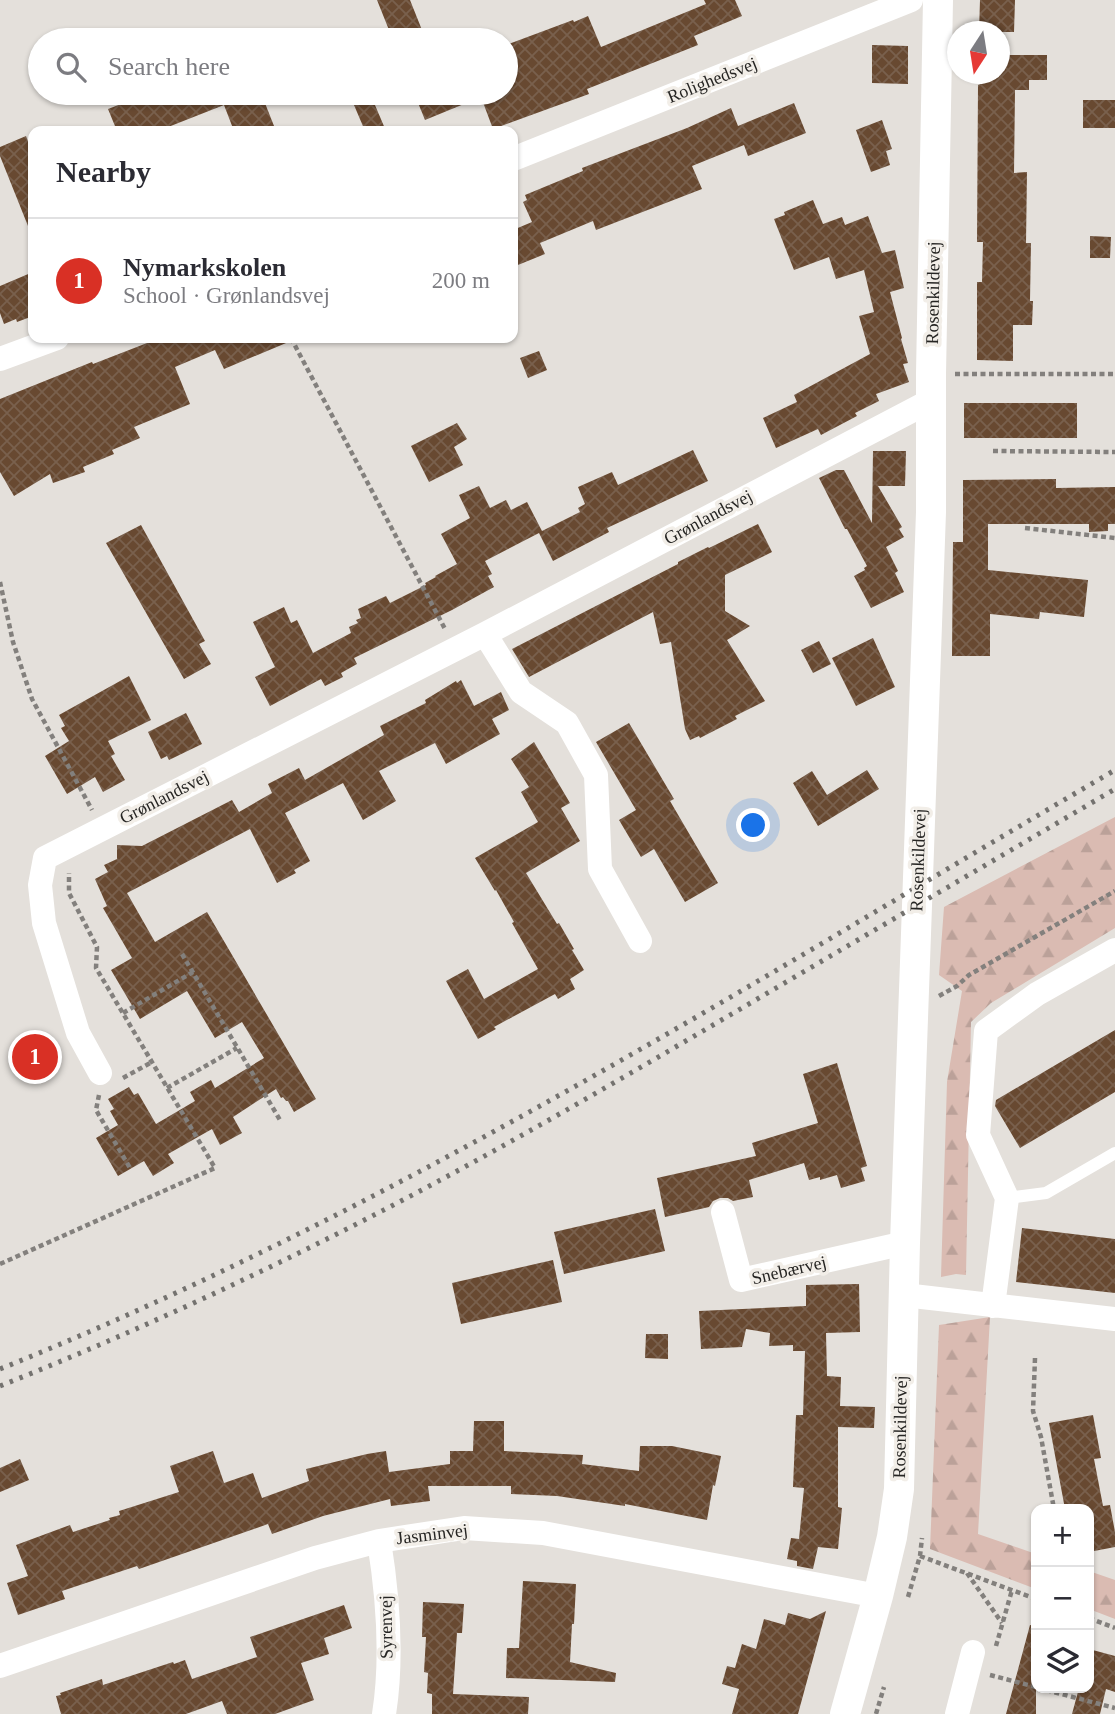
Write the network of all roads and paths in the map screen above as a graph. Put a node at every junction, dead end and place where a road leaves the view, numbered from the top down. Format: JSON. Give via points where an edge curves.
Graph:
{"nodes":[{"id":1,"x":911,"y":0,"type":"edge"},
{"id":2,"x":938,"y":0,"type":"edge"},
{"id":3,"x":518,"y":157,"type":"edge"},
{"id":4,"x":43,"y":343,"type":"edge"},
{"id":5,"x":294,"y":343,"type":"edge"},
{"id":6,"x":0,"y":359,"type":"edge"},
{"id":7,"x":1115,"y":374,"type":"edge"},
{"id":8,"x":932,"y":387,"type":"junction"},
{"id":9,"x":993,"y":451,"type":"dead end"},
{"id":10,"x":1115,"y":452,"type":"edge"},
{"id":11,"x":1025,"y":528,"type":"dead end"},
{"id":12,"x":1115,"y":538,"type":"edge"},
{"id":13,"x":0,"y":582,"type":"edge"},
{"id":14,"x":485,"y":634,"type":"junction"},
{"id":15,"x":455,"y":649,"type":"junction"},
{"id":16,"x":103,"y":829,"type":"junction"},
{"id":17,"x":69,"y":866,"type":"dead end"},
{"id":18,"x":1115,"y":891,"type":"edge"},
{"id":19,"x":640,"y":941,"type":"dead end"},
{"id":20,"x":1115,"y":950,"type":"edge"},
{"id":21,"x":182,"y":954,"type":"dead end"},
{"id":22,"x":193,"y":972,"type":"junction"},
{"id":23,"x":922,"y":995,"type":"junction"},
{"id":24,"x":123,"y":1013,"type":"junction"},
{"id":25,"x":237,"y":1048,"type":"junction"},
{"id":26,"x":152,"y":1062,"type":"junction"},
{"id":27,"x":108,"y":1081,"type":"junction"},
{"id":28,"x":167,"y":1088,"type":"junction"},
{"id":29,"x":280,"y":1121,"type":"dead end"},
{"id":30,"x":1115,"y":1153,"type":"edge"},
{"id":31,"x":130,"y":1168,"type":"dead end"},
{"id":32,"x":1007,"y":1198,"type":"junction"},
{"id":33,"x":723,"y":1212,"type":"dead end"},
{"id":34,"x":905,"y":1243,"type":"junction"},
{"id":35,"x":0,"y":1264,"type":"edge"},
{"id":36,"x":904,"y":1295,"type":"junction"},
{"id":37,"x":993,"y":1306,"type":"junction"},
{"id":38,"x":1115,"y":1319,"type":"edge"},
{"id":39,"x":1035,"y":1358,"type":"dead end"},
{"id":40,"x":1053,"y":1504,"type":"edge"},
{"id":41,"x":379,"y":1541,"type":"junction"},
{"id":42,"x":920,"y":1556,"type":"dead end"},
{"id":43,"x":966,"y":1573,"type":"junction"},
{"id":44,"x":1012,"y":1590,"type":"junction"},
{"id":45,"x":878,"y":1596,"type":"junction"},
{"id":46,"x":1031,"y":1597,"type":"edge"},
{"id":47,"x":1094,"y":1620,"type":"edge"},
{"id":48,"x":1002,"y":1624,"type":"junction"},
{"id":49,"x":1115,"y":1628,"type":"edge"},
{"id":50,"x":971,"y":1661,"type":"junction"},
{"id":51,"x":0,"y":1666,"type":"edge"},
{"id":52,"x":1031,"y":1685,"type":"edge"},
{"id":53,"x":1059,"y":1693,"type":"edge"},
{"id":54,"x":1115,"y":1708,"type":"edge"},
{"id":55,"x":384,"y":1714,"type":"edge"},
{"id":56,"x":845,"y":1714,"type":"edge"},
{"id":57,"x":957,"y":1714,"type":"edge"}],
"edges":[{"from":1,"to":3,"type":"street","name":"Rolighedsvej"},
{"from":2,"to":8,"type":"street","name":"Rosenkildevej"},
{"from":4,"to":6,"type":"street"},
{"from":5,"to":15,"type":"path"},
{"from":7,"to":8,"type":"path"},
{"from":8,"to":14,"type":"street","name":"Grønlandsvej"},
{"from":8,"to":23,"type":"street","name":"Rosenkildevej","via":[[920,807]]},
{"from":9,"to":10,"type":"path"},
{"from":11,"to":12,"type":"path"},
{"from":13,"to":16,"type":"path","via":[[32,699]]},
{"from":14,"to":15,"type":"street","name":"Grønlandsvej"},
{"from":14,"to":19,"type":"street","via":[[522,692],[567,723],[596,775],[600,869]]},
{"from":15,"to":16,"type":"street","name":"Grønlandsvej"},
{"from":16,"to":27,"type":"street","name":"Grønlandsvej","via":[[45,859],[40,886],[44,923],[78,1033]]},
{"from":17,"to":24,"type":"path","via":[[69,893],[97,947],[96,968]]},
{"from":18,"to":23,"type":"path","via":[[957,986]]},
{"from":20,"to":32,"type":"street","via":[[1037,994],[986,1031],[978,1135]]},
{"from":21,"to":22,"type":"path"},
{"from":22,"to":24,"type":"path"},
{"from":22,"to":25,"type":"path"},
{"from":23,"to":34,"type":"street","name":"Rosenkildevej"},
{"from":24,"to":26,"type":"path"},
{"from":25,"to":28,"type":"path"},
{"from":25,"to":29,"type":"path"},
{"from":26,"to":27,"type":"path"},
{"from":26,"to":28,"type":"path"},
{"from":27,"to":31,"type":"path","via":[[96,1110]]},
{"from":28,"to":35,"type":"path","via":[[215,1168]]},
{"from":30,"to":32,"type":"lane","via":[[1046,1193]]},
{"from":32,"to":37,"type":"street"},
{"from":33,"to":34,"type":"street","name":"Snebærvej","via":[[741,1280]]},
{"from":34,"to":36,"type":"street","name":"Rosenkildevej"},
{"from":36,"to":37,"type":"street"},
{"from":36,"to":45,"type":"street","name":"Rosenkildevej","via":[[899,1489]]},
{"from":37,"to":38,"type":"street"},
{"from":39,"to":40,"type":"path","via":[[1033,1411]]},
{"from":41,"to":45,"type":"street","name":"Jasminvej","via":[[464,1528],[543,1533]]},
{"from":41,"to":51,"type":"street","name":"Jasminvej","via":[[315,1558]]},
{"from":41,"to":55,"type":"street","name":"Syrenvej","via":[[388,1640]]},
{"from":42,"to":43,"type":"path"},
{"from":43,"to":44,"type":"path"},
{"from":43,"to":48,"type":"path"},
{"from":44,"to":46,"type":"path"},
{"from":44,"to":48,"type":"path"},
{"from":45,"to":56,"type":"street","name":"Rosenkildevej"},
{"from":47,"to":49,"type":"path"},
{"from":48,"to":50,"type":"path","via":[[996,1648]]},
{"from":50,"to":52,"type":"path"},
{"from":50,"to":57,"type":"street"},
{"from":53,"to":54,"type":"path"}]}
